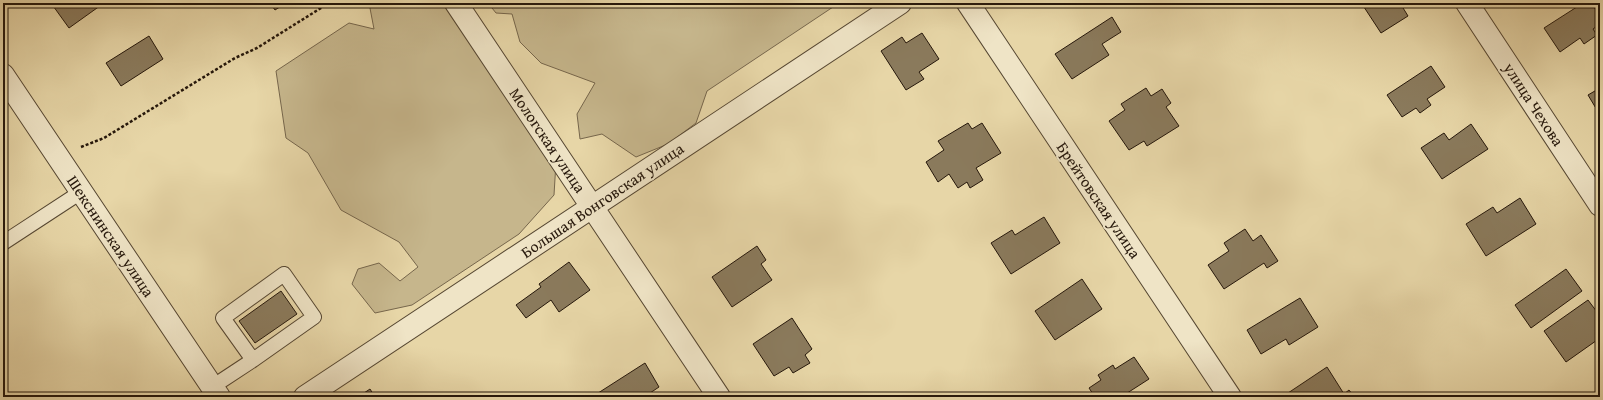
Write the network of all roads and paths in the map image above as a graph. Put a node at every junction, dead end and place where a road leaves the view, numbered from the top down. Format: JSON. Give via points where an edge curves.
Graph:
{"nodes":[{"id":1,"x":329,"y":3,"type":"edge"},
{"id":2,"x":456,"y":3,"type":"edge"},
{"id":3,"x":900,"y":3,"type":"edge"},
{"id":4,"x":968,"y":3,"type":"edge"},
{"id":5,"x":1467,"y":3,"type":"edge"},
{"id":6,"x":3,"y":75,"type":"edge"},
{"id":7,"x":57,"y":156,"type":"junction"},
{"id":8,"x":81,"y":192,"type":"junction"},
{"id":9,"x":1600,"y":204,"type":"edge"},
{"id":10,"x":592,"y":206,"type":"junction"},
{"id":11,"x":3,"y":243,"type":"edge"},
{"id":12,"x":253,"y":360,"type":"junction"},
{"id":13,"x":215,"y":392,"type":"edge"},
{"id":14,"x":305,"y":397,"type":"edge"},
{"id":15,"x":719,"y":397,"type":"edge"},
{"id":16,"x":1230,"y":397,"type":"edge"}],
"edges":[{"from":1,"to":7,"type":"path","via":[[104,138]]},
{"from":2,"to":10,"type":"street","name":"Мологская улица"},
{"from":3,"to":10,"type":"street","name":"Большая Вонговская улица"},
{"from":4,"to":16,"type":"street","name":"Брейтовская улица"},
{"from":5,"to":9,"type":"street","name":"улица Чехова"},
{"from":6,"to":7,"type":"street","name":"Шекснинская улица"},
{"from":7,"to":8,"type":"street","name":"Шекснинская улица"},
{"from":8,"to":11,"type":"lane"},
{"from":8,"to":13,"type":"street","name":"Шекснинская улица"},
{"from":10,"to":14,"type":"street","name":"Большая Вонговская улица"},
{"from":10,"to":15,"type":"street","name":"Мологская улица"},
{"from":12,"to":12,"type":"lane","via":[[223,318],[284,274],[314,317]]},
{"from":12,"to":13,"type":"lane"}]}
